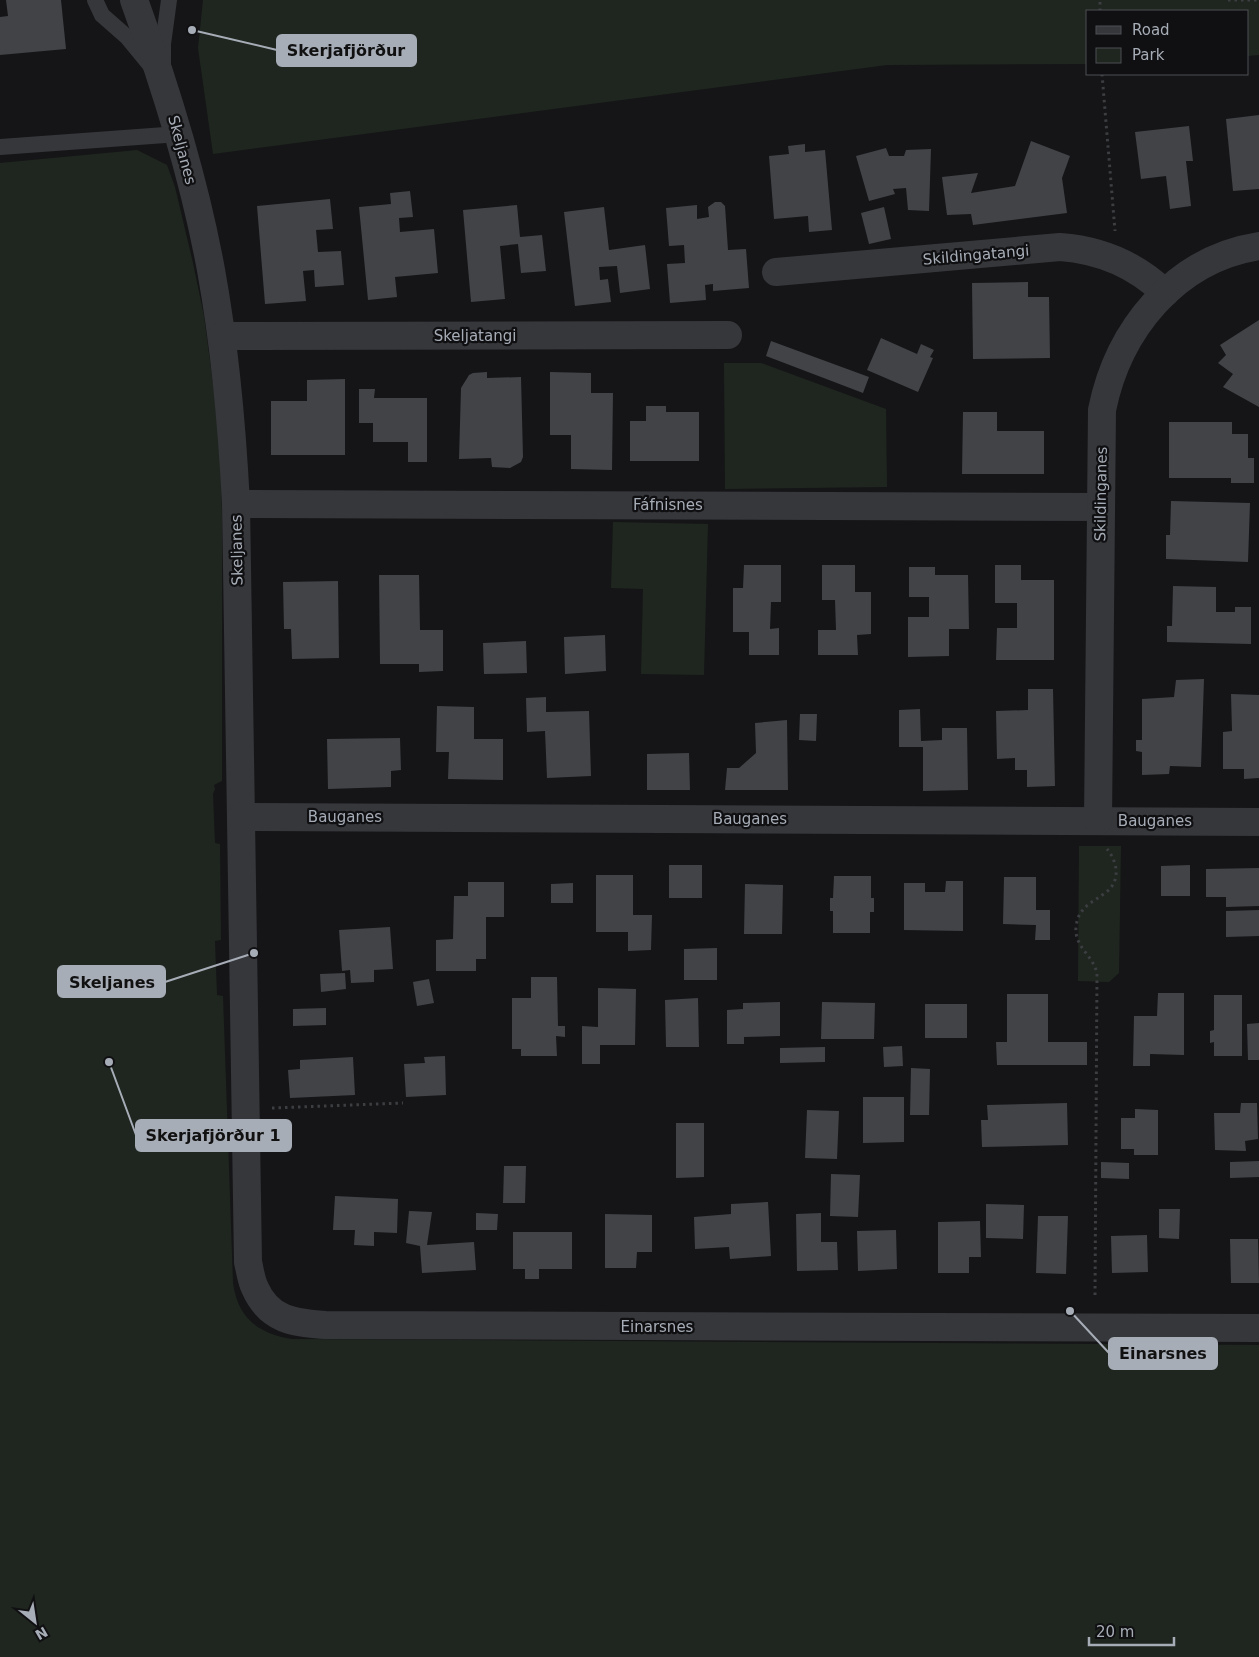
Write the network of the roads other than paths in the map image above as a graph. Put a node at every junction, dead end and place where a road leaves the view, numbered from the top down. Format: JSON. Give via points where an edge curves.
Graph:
{"nodes":[{"id":1,"x":94,"y":0,"type":"edge"},
{"id":2,"x":134,"y":0,"type":"edge"},
{"id":3,"x":169,"y":0,"type":"edge"},
{"id":4,"x":166,"y":92,"type":"junction"},
{"id":5,"x":179,"y":134,"type":"junction"},
{"id":6,"x":0,"y":147,"type":"edge"},
{"id":7,"x":1259,"y":246,"type":"edge"},
{"id":8,"x":776,"y":272,"type":"dead end"},
{"id":9,"x":1165,"y":293,"type":"junction"},
{"id":10,"x":728,"y":335,"type":"dead end"},
{"id":11,"x":222,"y":336,"type":"junction"},
{"id":12,"x":236,"y":504,"type":"junction"},
{"id":13,"x":1101,"y":507,"type":"junction"},
{"id":14,"x":241,"y":817,"type":"junction"},
{"id":15,"x":1098,"y":821,"type":"junction"},
{"id":16,"x":1259,"y":822,"type":"edge"},
{"id":17,"x":326,"y":1326,"type":"joint"},
{"id":18,"x":1259,"y":1328,"type":"edge"}],
"edges":[{"from":1,"to":4,"type":"lane","name":"Skeljanes","via":[[102,15],[142,53]]},
{"from":2,"to":4,"type":"street","name":"Skeljanes"},
{"from":3,"to":4,"type":"lane","name":"Skeljanes","via":[[163,44]]},
{"from":4,"to":5,"type":"street","name":"Skeljanes"},
{"from":5,"to":6,"type":"lane"},
{"from":5,"to":11,"type":"street","name":"Skeljanes","via":[[211,269]]},
{"from":7,"to":9,"type":"street","name":"Skildinganes","via":[[1205,264]]},
{"from":8,"to":9,"type":"street","name":"Skildingatangi","via":[[1079,248],[1117,259],[1143,274]]},
{"from":9,"to":13,"type":"street","name":"Skildinganes","via":[[1134,329],[1112,371],[1102,410]]},
{"from":10,"to":11,"type":"street","name":"Skeljatangi"},
{"from":11,"to":12,"type":"street","name":"Skeljanes"},
{"from":12,"to":13,"type":"street","name":"Fáfnisnes"},
{"from":12,"to":14,"type":"street","name":"Skeljanes"},
{"from":13,"to":15,"type":"street","name":"Skildinganes"},
{"from":14,"to":15,"type":"street","name":"Bauganes"},
{"from":14,"to":17,"type":"street","name":"Skeljanes","via":[[248,1262],[254,1287],[267,1308],[283,1318]]},
{"from":15,"to":16,"type":"street","name":"Bauganes"},
{"from":17,"to":18,"type":"street","name":"Einarsnes"}]}
